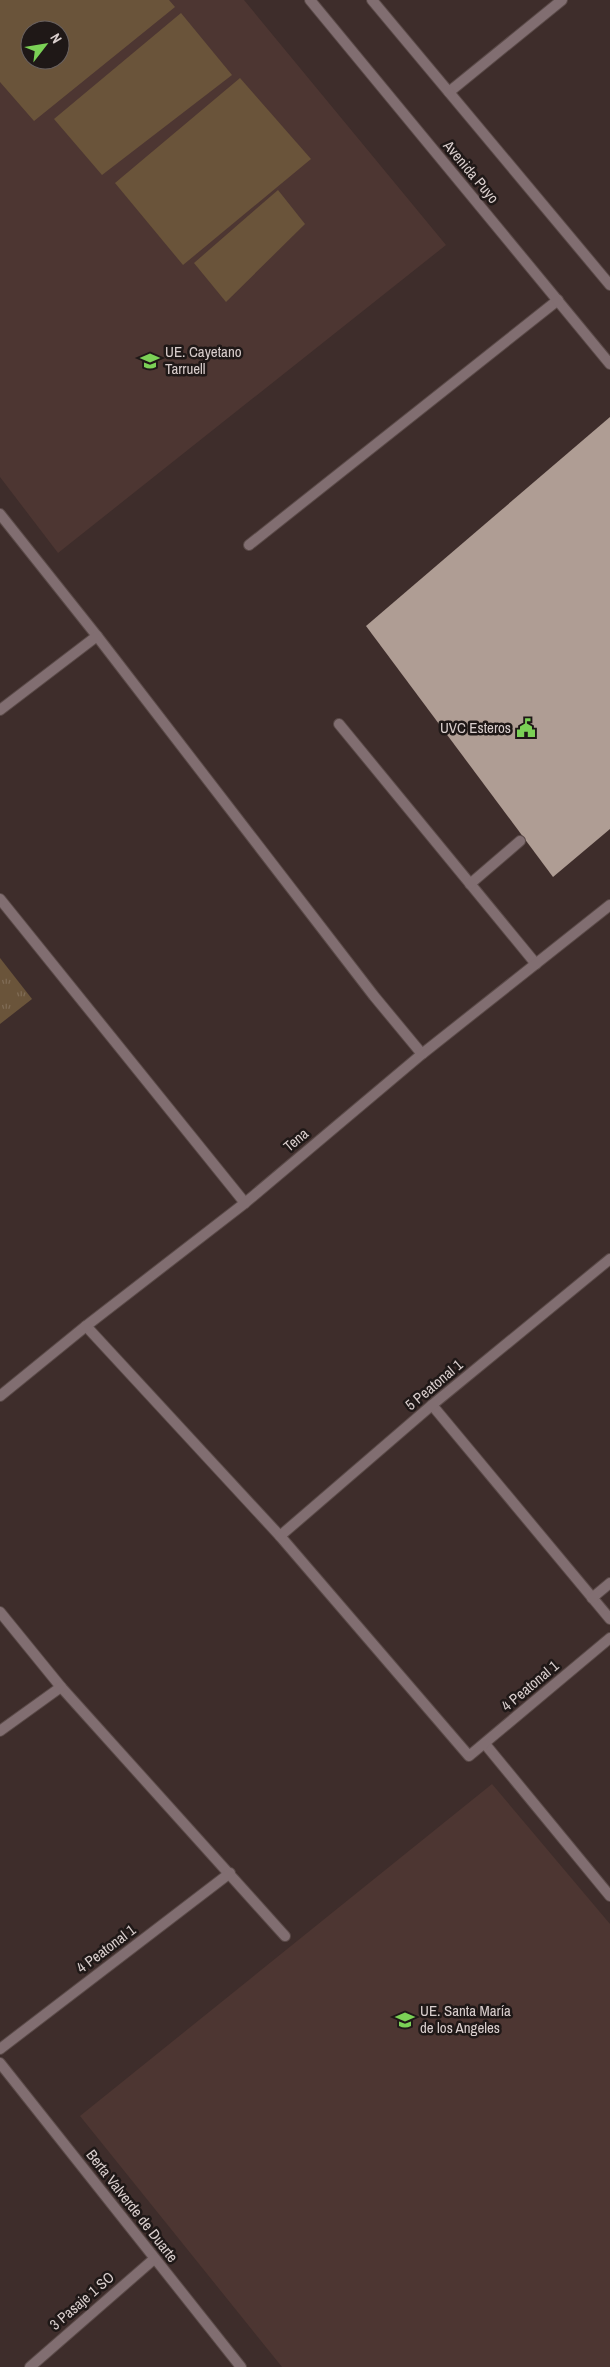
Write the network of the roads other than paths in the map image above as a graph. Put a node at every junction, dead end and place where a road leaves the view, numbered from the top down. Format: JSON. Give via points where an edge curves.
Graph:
{"nodes":[{"id":1,"x":310,"y":0,"type":"edge"},
{"id":2,"x":372,"y":0,"type":"edge"},
{"id":3,"x":562,"y":0,"type":"edge"},
{"id":4,"x":449,"y":92,"type":"junction"},
{"id":5,"x":610,"y":285,"type":"edge"},
{"id":6,"x":558,"y":300,"type":"junction"},
{"id":7,"x":610,"y":364,"type":"edge"},
{"id":8,"x":0,"y":514,"type":"edge"},
{"id":9,"x":249,"y":545,"type":"dead end"},
{"id":10,"x":97,"y":636,"type":"junction"},
{"id":11,"x":0,"y":710,"type":"edge"},
{"id":12,"x":340,"y":724,"type":"dead end"},
{"id":13,"x":520,"y":841,"type":"dead end"},
{"id":14,"x":470,"y":884,"type":"junction"},
{"id":15,"x":0,"y":899,"type":"edge"},
{"id":16,"x":610,"y":905,"type":"edge"},
{"id":17,"x":536,"y":964,"type":"junction"},
{"id":18,"x":422,"y":1054,"type":"junction"},
{"id":19,"x":245,"y":1203,"type":"junction"},
{"id":20,"x":610,"y":1259,"type":"edge"},
{"id":21,"x":86,"y":1326,"type":"junction"},
{"id":22,"x":0,"y":1396,"type":"edge"},
{"id":23,"x":432,"y":1406,"type":"junction"},
{"id":24,"x":280,"y":1536,"type":"junction"},
{"id":25,"x":610,"y":1583,"type":"edge"},
{"id":26,"x":592,"y":1598,"type":"junction"},
{"id":27,"x":0,"y":1612,"type":"edge"},
{"id":28,"x":610,"y":1619,"type":"edge"},
{"id":29,"x":610,"y":1638,"type":"edge"},
{"id":30,"x":60,"y":1686,"type":"junction"},
{"id":31,"x":0,"y":1731,"type":"edge"},
{"id":32,"x":485,"y":1744,"type":"junction"},
{"id":33,"x":230,"y":1873,"type":"junction"},
{"id":34,"x":610,"y":1896,"type":"edge"},
{"id":35,"x":286,"y":1936,"type":"dead end"},
{"id":36,"x":0,"y":2049,"type":"edge"},
{"id":37,"x":0,"y":2063,"type":"edge"},
{"id":38,"x":154,"y":2258,"type":"junction"},
{"id":39,"x":30,"y":2367,"type":"edge"},
{"id":40,"x":241,"y":2367,"type":"edge"}],
"edges":[{"from":1,"to":6,"type":"street","name":"Avenida Puyo"},
{"from":2,"to":4,"type":"street"},
{"from":3,"to":4,"type":"street"},
{"from":4,"to":5,"type":"street"},
{"from":6,"to":7,"type":"street","name":"Avenida Puyo"},
{"from":6,"to":9,"type":"street"},
{"from":8,"to":10,"type":"street"},
{"from":10,"to":11,"type":"street"},
{"from":10,"to":18,"type":"street"},
{"from":12,"to":14,"type":"street"},
{"from":13,"to":14,"type":"street"},
{"from":14,"to":17,"type":"street"},
{"from":15,"to":19,"type":"street"},
{"from":16,"to":17,"type":"street","name":"Tena"},
{"from":17,"to":18,"type":"street","name":"Tena"},
{"from":18,"to":19,"type":"street","name":"Tena"},
{"from":19,"to":21,"type":"street","name":"Tena"},
{"from":20,"to":23,"type":"street","name":"5 Peatonal 1"},
{"from":21,"to":22,"type":"street","name":"Tena"},
{"from":21,"to":24,"type":"street"},
{"from":23,"to":24,"type":"street","name":"5 Peatonal 1"},
{"from":23,"to":26,"type":"street"},
{"from":24,"to":32,"type":"street","name":"4 Peatonal 1","via":[[469,1756]]},
{"from":25,"to":26,"type":"street"},
{"from":26,"to":28,"type":"street"},
{"from":27,"to":30,"type":"street"},
{"from":29,"to":32,"type":"street","name":"4 Peatonal 1"},
{"from":30,"to":31,"type":"street"},
{"from":30,"to":33,"type":"street"},
{"from":32,"to":34,"type":"street"},
{"from":33,"to":35,"type":"street"},
{"from":33,"to":36,"type":"street","name":"4 Peatonal 1"},
{"from":37,"to":38,"type":"street","name":"Berta Valverde de Duarte"},
{"from":38,"to":39,"type":"street","name":"3 Pasaje 1 SO"},
{"from":38,"to":40,"type":"street","name":"Berta Valverde de Duarte"}]}
